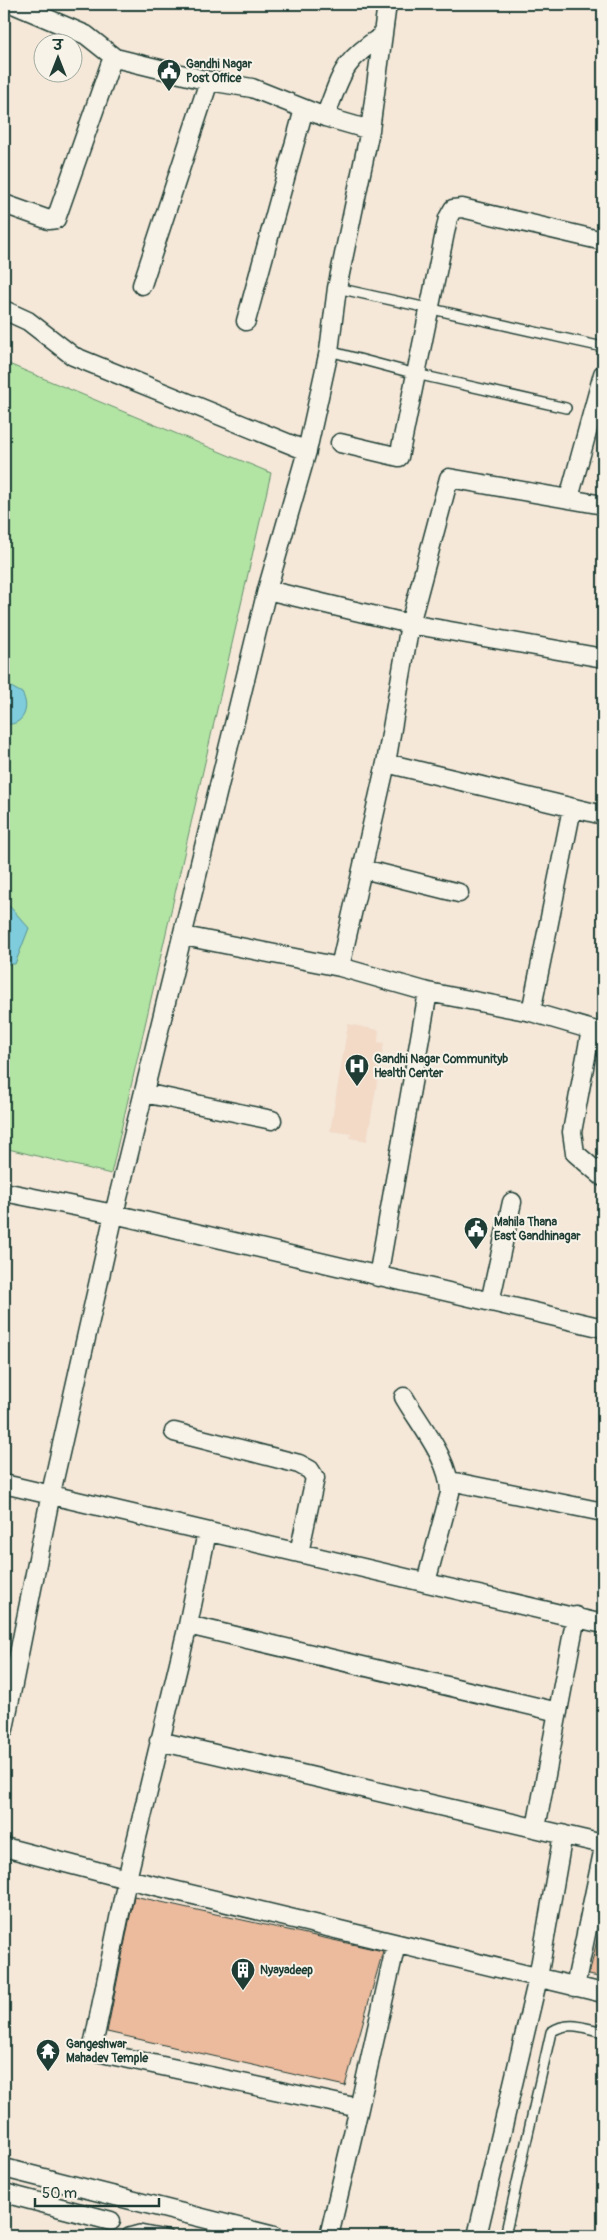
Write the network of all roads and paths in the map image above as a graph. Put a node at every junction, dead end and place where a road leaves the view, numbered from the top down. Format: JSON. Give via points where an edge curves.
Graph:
{"nodes":[{"id":1,"x":13,"y":4,"type":"edge"},
{"id":2,"x":387,"y":4,"type":"edge"},
{"id":3,"x":382,"y":36,"type":"junction"},
{"id":4,"x":115,"y":58,"type":"junction"},
{"id":5,"x":209,"y":81,"type":"junction"},
{"id":6,"x":304,"y":109,"type":"junction"},
{"id":7,"x":325,"y":117,"type":"junction"},
{"id":8,"x":370,"y":130,"type":"junction"},
{"id":9,"x":4,"y":204,"type":"edge"},
{"id":10,"x":603,"y":241,"type":"edge"},
{"id":11,"x":142,"y":285,"type":"dead end"},
{"id":12,"x":337,"y":288,"type":"junction"},
{"id":13,"x":430,"y":309,"type":"junction"},
{"id":14,"x":4,"y":310,"type":"edge"},
{"id":15,"x":246,"y":321,"type":"dead end"},
{"id":16,"x":603,"y":347,"type":"edge"},
{"id":17,"x":329,"y":351,"type":"junction"},
{"id":18,"x":416,"y":374,"type":"junction"},
{"id":19,"x":603,"y":374,"type":"edge"},
{"id":20,"x":566,"y":408,"type":"dead end"},
{"id":21,"x":340,"y":443,"type":"dead end"},
{"id":22,"x":307,"y":450,"type":"junction"},
{"id":23,"x":569,"y":498,"type":"junction"},
{"id":24,"x":603,"y":505,"type":"edge"},
{"id":25,"x":267,"y":590,"type":"junction"},
{"id":26,"x":410,"y":624,"type":"junction"},
{"id":27,"x":603,"y":658,"type":"edge"},
{"id":28,"x":386,"y":763,"type":"junction"},
{"id":29,"x":572,"y":808,"type":"junction"},
{"id":30,"x":603,"y":815,"type":"edge"},
{"id":31,"x":363,"y":869,"type":"junction"},
{"id":32,"x":459,"y":893,"type":"dead end"},
{"id":33,"x":184,"y":936,"type":"junction"},
{"id":34,"x":340,"y":967,"type":"junction"},
{"id":35,"x":428,"y":992,"type":"junction"},
{"id":36,"x":531,"y":1012,"type":"junction"},
{"id":37,"x":597,"y":1031,"type":"edge"},
{"id":38,"x":144,"y":1093,"type":"junction"},
{"id":39,"x":272,"y":1120,"type":"dead end"},
{"id":40,"x":603,"y":1177,"type":"edge"},
{"id":41,"x":4,"y":1192,"type":"edge"},
{"id":42,"x":512,"y":1202,"type":"dead end"},
{"id":43,"x":114,"y":1214,"type":"junction"},
{"id":44,"x":378,"y":1277,"type":"junction"},
{"id":45,"x":490,"y":1302,"type":"junction"},
{"id":46,"x":603,"y":1328,"type":"edge"},
{"id":47,"x":404,"y":1397,"type":"dead end"},
{"id":48,"x":174,"y":1432,"type":"dead end"},
{"id":49,"x":450,"y":1481,"type":"junction"},
{"id":50,"x":4,"y":1484,"type":"edge"},
{"id":51,"x":51,"y":1493,"type":"junction"},
{"id":52,"x":603,"y":1512,"type":"edge"},
{"id":53,"x":207,"y":1532,"type":"junction"},
{"id":54,"x":299,"y":1553,"type":"junction"},
{"id":55,"x":426,"y":1582,"type":"junction"},
{"id":56,"x":576,"y":1616,"type":"junction"},
{"id":57,"x":603,"y":1624,"type":"edge"},
{"id":58,"x":188,"y":1625,"type":"junction"},
{"id":59,"x":558,"y":1712,"type":"junction"},
{"id":60,"x":4,"y":1729,"type":"edge"},
{"id":61,"x":159,"y":1740,"type":"junction"},
{"id":62,"x":536,"y":1828,"type":"junction"},
{"id":63,"x":563,"y":1834,"type":"junction"},
{"id":64,"x":603,"y":1844,"type":"edge"},
{"id":65,"x":4,"y":1846,"type":"edge"},
{"id":66,"x":603,"y":1852,"type":"edge"},
{"id":67,"x":127,"y":1879,"type":"junction"},
{"id":68,"x":396,"y":1944,"type":"junction"},
{"id":69,"x":538,"y":1978,"type":"junction"},
{"id":70,"x":575,"y":1986,"type":"junction"},
{"id":71,"x":603,"y":1993,"type":"edge"},
{"id":72,"x":603,"y":2032,"type":"edge"},
{"id":73,"x":359,"y":2108,"type":"junction"},
{"id":74,"x":4,"y":2168,"type":"edge"},
{"id":75,"x":4,"y":2195,"type":"edge"},
{"id":76,"x":117,"y":2196,"type":"junction"},
{"id":77,"x":109,"y":2229,"type":"edge"},
{"id":78,"x":126,"y":2236,"type":"edge"},
{"id":79,"x":169,"y":2236,"type":"edge"},
{"id":80,"x":274,"y":2236,"type":"edge"},
{"id":81,"x":329,"y":2236,"type":"edge"},
{"id":82,"x":478,"y":2236,"type":"edge"},
{"id":83,"x":505,"y":2236,"type":"edge"}],
"edges":[{"from":1,"to":4,"type":"street","via":[[86,35]]},
{"from":2,"to":3,"type":"street"},
{"from":3,"to":7,"type":"street","via":[[360,50],[344,66]]},
{"from":3,"to":8,"type":"street"},
{"from":4,"to":5,"type":"street"},
{"from":4,"to":9,"type":"street","via":[[56,219],[49,220]]},
{"from":5,"to":6,"type":"street","via":[[252,88]]},
{"from":5,"to":11,"type":"street"},
{"from":6,"to":7,"type":"street"},
{"from":6,"to":15,"type":"street"},
{"from":7,"to":8,"type":"street"},
{"from":8,"to":12,"type":"street"},
{"from":10,"to":13,"type":"street","via":[[462,208],[453,209],[448,218]]},
{"from":12,"to":13,"type":"lane"},
{"from":12,"to":17,"type":"street"},
{"from":13,"to":16,"type":"lane"},
{"from":13,"to":18,"type":"street"},
{"from":14,"to":22,"type":"street","via":[[28,321],[73,356]]},
{"from":17,"to":18,"type":"lane"},
{"from":17,"to":22,"type":"street"},
{"from":18,"to":20,"type":"lane"},
{"from":18,"to":21,"type":"street","via":[[398,457]]},
{"from":19,"to":23,"type":"street"},
{"from":22,"to":25,"type":"street"},
{"from":23,"to":24,"type":"street"},
{"from":23,"to":26,"type":"street","via":[[448,478]]},
{"from":25,"to":26,"type":"street"},
{"from":25,"to":33,"type":"street"},
{"from":26,"to":27,"type":"street"},
{"from":26,"to":28,"type":"street"},
{"from":28,"to":29,"type":"street"},
{"from":28,"to":31,"type":"street"},
{"from":29,"to":30,"type":"street"},
{"from":29,"to":36,"type":"street"},
{"from":31,"to":32,"type":"street"},
{"from":31,"to":34,"type":"street"},
{"from":33,"to":34,"type":"street"},
{"from":33,"to":38,"type":"street"},
{"from":34,"to":35,"type":"street"},
{"from":35,"to":36,"type":"street"},
{"from":35,"to":44,"type":"street"},
{"from":36,"to":37,"type":"street"},
{"from":37,"to":40,"type":"street","via":[[572,1132],[575,1153]]},
{"from":38,"to":39,"type":"street"},
{"from":38,"to":43,"type":"street"},
{"from":41,"to":43,"type":"street"},
{"from":42,"to":45,"type":"street"},
{"from":43,"to":44,"type":"street"},
{"from":43,"to":51,"type":"street"},
{"from":44,"to":45,"type":"street"},
{"from":45,"to":46,"type":"street"},
{"from":47,"to":49,"type":"street","via":[[441,1456]]},
{"from":48,"to":54,"type":"street","via":[[299,1464],[310,1470],[315,1478]]},
{"from":49,"to":52,"type":"street"},
{"from":49,"to":55,"type":"street","via":[[450,1493]]},
{"from":50,"to":51,"type":"street"},
{"from":51,"to":53,"type":"street"},
{"from":51,"to":60,"type":"street"},
{"from":53,"to":54,"type":"street"},
{"from":53,"to":58,"type":"street"},
{"from":54,"to":55,"type":"street"},
{"from":55,"to":56,"type":"street"},
{"from":56,"to":57,"type":"street"},
{"from":56,"to":59,"type":"street"},
{"from":58,"to":59,"type":"street"},
{"from":58,"to":61,"type":"street"},
{"from":59,"to":62,"type":"street"},
{"from":61,"to":62,"type":"street"},
{"from":61,"to":67,"type":"street"},
{"from":62,"to":63,"type":"street"},
{"from":63,"to":64,"type":"street"},
{"from":63,"to":69,"type":"street"},
{"from":65,"to":67,"type":"street"},
{"from":66,"to":70,"type":"street"},
{"from":67,"to":68,"type":"street"},
{"from":67,"to":73,"type":"street","via":[[92,2051]]},
{"from":68,"to":69,"type":"street"},
{"from":68,"to":73,"type":"street"},
{"from":69,"to":70,"type":"street"},
{"from":69,"to":82,"type":"street"},
{"from":70,"to":71,"type":"street"},
{"from":72,"to":83,"type":"lane","via":[[572,2025],[560,2026],[551,2032]]},
{"from":73,"to":81,"type":"street"},
{"from":74,"to":76,"type":"street"},
{"from":75,"to":77,"type":"street"},
{"from":76,"to":77,"type":"street"},
{"from":76,"to":80,"type":"street"},
{"from":78,"to":79,"type":"lane","via":[[139,2230]]}]}
